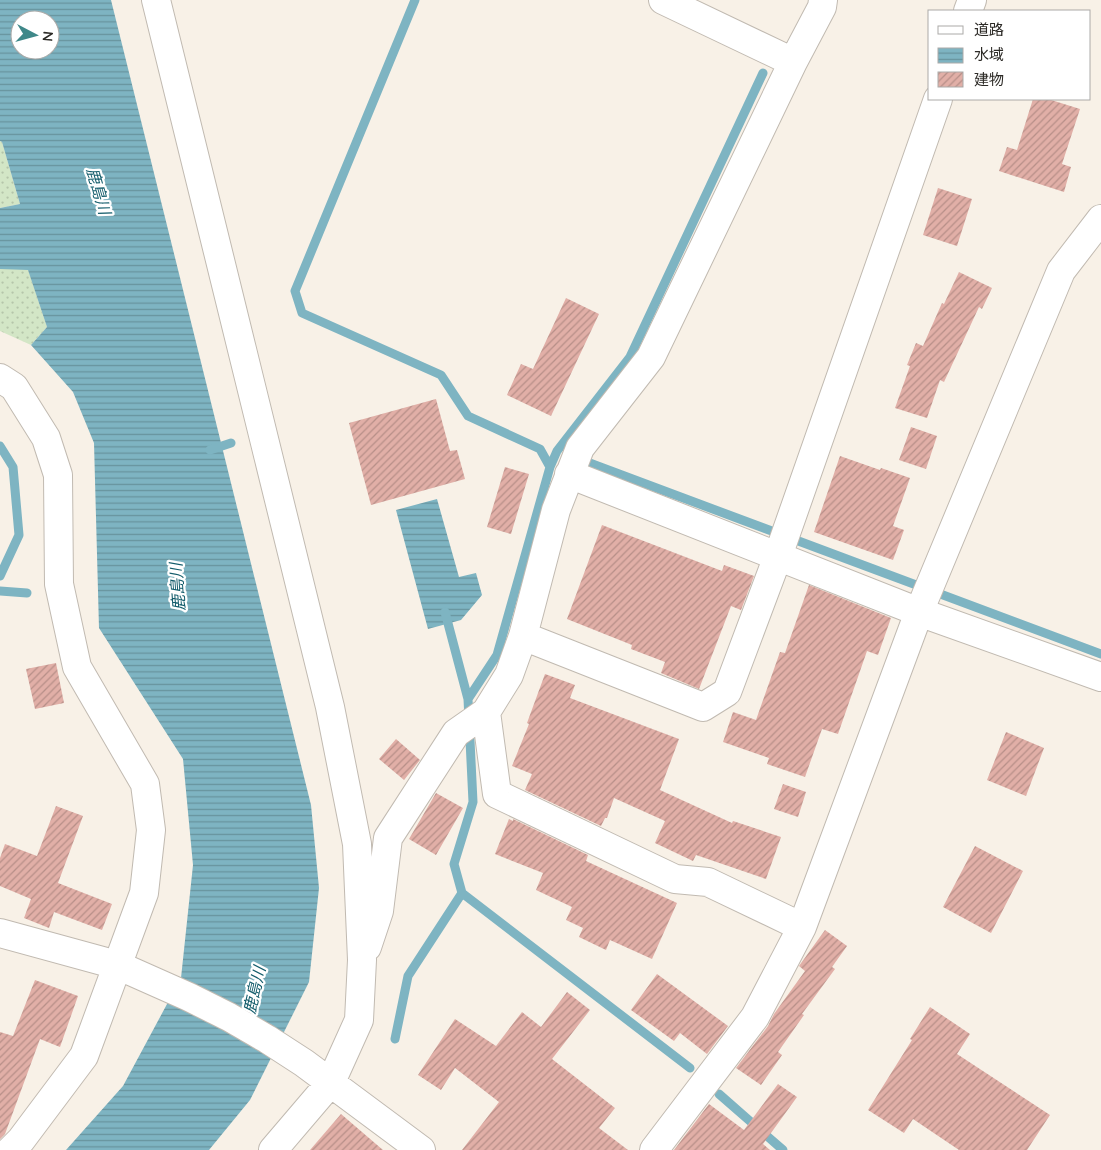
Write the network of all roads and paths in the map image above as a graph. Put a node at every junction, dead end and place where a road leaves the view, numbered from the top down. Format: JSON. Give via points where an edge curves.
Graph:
{"nodes":[{"id":1,"x":156,"y":0,"type":"edge"},
{"id":2,"x":663,"y":0,"type":"edge"},
{"id":3,"x":823,"y":0,"type":"edge"},
{"id":4,"x":793,"y":62,"type":"junction"},
{"id":5,"x":938,"y":100,"type":"edge"},
{"id":6,"x":1101,"y":219,"type":"edge"},
{"id":7,"x":0,"y":378,"type":"edge"},
{"id":8,"x":569,"y":474,"type":"junction"},
{"id":9,"x":778,"y":556,"type":"junction"},
{"id":10,"x":920,"y":612,"type":"junction"},
{"id":11,"x":524,"y":636,"type":"junction"},
{"id":12,"x":1101,"y":677,"type":"edge"},
{"id":13,"x":486,"y":712,"type":"junction"},
{"id":14,"x":802,"y":928,"type":"junction"},
{"id":15,"x":0,"y":933,"type":"edge"},
{"id":16,"x":362,"y":960,"type":"junction"},
{"id":17,"x":117,"y":965,"type":"junction"},
{"id":18,"x":331,"y":1082,"type":"junction"},
{"id":19,"x":11,"y":1150,"type":"edge"},
{"id":20,"x":273,"y":1150,"type":"edge"},
{"id":21,"x":421,"y":1150,"type":"edge"},
{"id":22,"x":654,"y":1150,"type":"edge"}],
"edges":[{"from":1,"to":16,"type":"street","via":[[330,707],[357,844]]},
{"from":2,"to":4,"type":"street"},
{"from":3,"to":4,"type":"street"},
{"from":4,"to":8,"type":"street","via":[[651,357],[580,448]]},
{"from":5,"to":9,"type":"street"},
{"from":6,"to":10,"type":"street","via":[[1061,271]]},
{"from":7,"to":17,"type":"street","via":[[14,388],[46,438],[58,475],[59,584],[77,667],[145,784],[151,830],[144,892]]},
{"from":8,"to":9,"type":"street"},
{"from":8,"to":11,"type":"street","via":[[556,510]]},
{"from":9,"to":10,"type":"street"},
{"from":9,"to":11,"type":"street","via":[[727,692],[704,707]]},
{"from":10,"to":12,"type":"street"},
{"from":10,"to":14,"type":"street"},
{"from":11,"to":13,"type":"street","via":[[509,675]]},
{"from":13,"to":14,"type":"street","via":[[497,794],[675,880],[708,882]]},
{"from":13,"to":16,"type":"street","via":[[456,733],[388,838],[380,911]]},
{"from":14,"to":22,"type":"street","via":[[755,1017]]},
{"from":15,"to":17,"type":"street"},
{"from":16,"to":18,"type":"street","via":[[360,1020]]},
{"from":17,"to":18,"type":"street","via":[[229,1018]]},
{"from":17,"to":19,"type":"street","via":[[84,1056]]},
{"from":18,"to":20,"type":"street"},
{"from":18,"to":21,"type":"street"}]}
